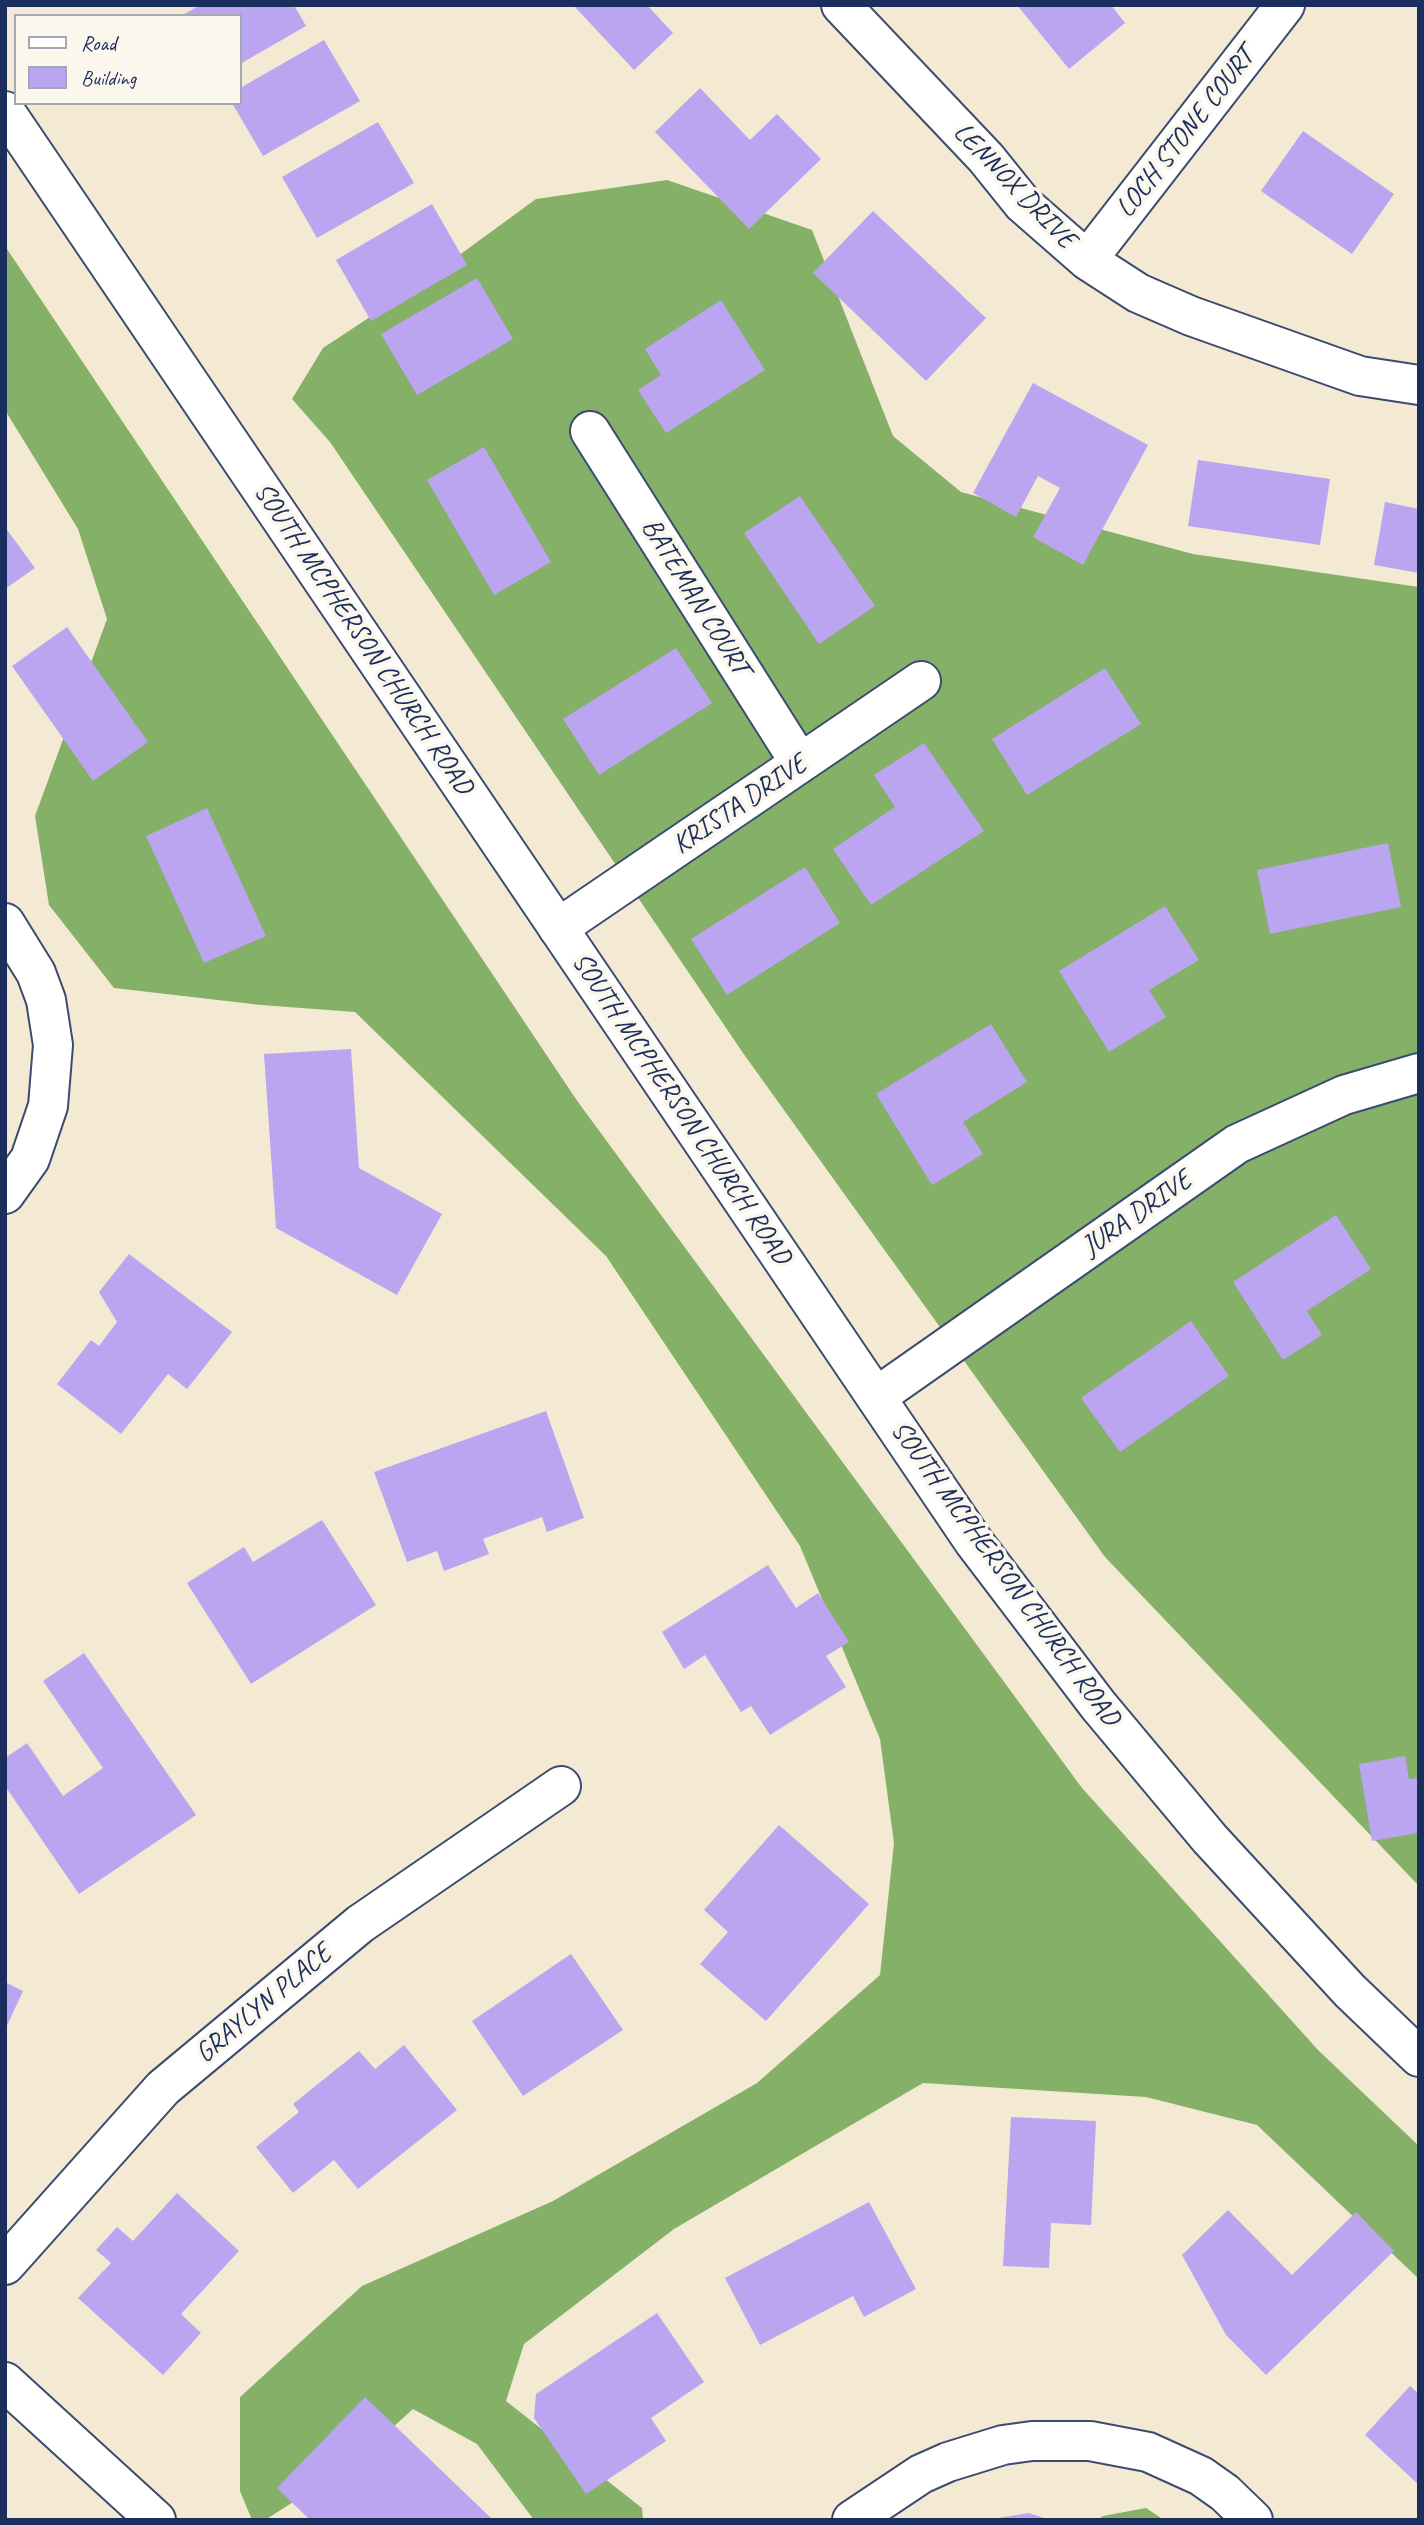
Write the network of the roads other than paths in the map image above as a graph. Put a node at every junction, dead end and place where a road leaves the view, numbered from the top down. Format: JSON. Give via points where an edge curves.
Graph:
{"nodes":[{"id":1,"x":841,"y":5,"type":"edge"},
{"id":2,"x":1285,"y":5,"type":"edge"},
{"id":3,"x":5,"y":111,"type":"edge"},
{"id":4,"x":1087,"y":260,"type":"junction"},
{"id":5,"x":1419,"y":385,"type":"edge"},
{"id":6,"x":590,"y":431,"type":"dead end"},
{"id":7,"x":921,"y":681,"type":"dead end"},
{"id":8,"x":800,"y":763,"type":"junction"},
{"id":9,"x":5,"y":923,"type":"edge"},
{"id":10,"x":558,"y":928,"type":"junction"},
{"id":11,"x":1419,"y":1073,"type":"edge"},
{"id":12,"x":5,"y":1194,"type":"edge"},
{"id":13,"x":876,"y":1397,"type":"junction"},
{"id":14,"x":561,"y":1786,"type":"dead end"},
{"id":15,"x":1419,"y":2057,"type":"edge"},
{"id":16,"x":5,"y":2265,"type":"edge"},
{"id":17,"x":5,"y":2382,"type":"edge"},
{"id":18,"x":156,"y":2520,"type":"edge"},
{"id":19,"x":852,"y":2520,"type":"edge"},
{"id":20,"x":1253,"y":2520,"type":"edge"}],
"edges":[{"from":1,"to":4,"type":"street","name":"LENNOX DRIVE","via":[[986,158],[1023,204]]},
{"from":2,"to":4,"type":"street","name":"LOCH STONE COURT"},
{"from":3,"to":10,"type":"street","name":"SOUTH MCPHERSON CHURCH ROAD"},
{"from":4,"to":5,"type":"street","name":"LENNOX DRIVE","via":[[1138,293],[1191,317],[1360,376]]},
{"from":6,"to":8,"type":"street","name":"BATEMAN COURT"},
{"from":7,"to":8,"type":"street","name":"KRISTA DRIVE"},
{"from":8,"to":10,"type":"street","name":"KRISTA DRIVE"},
{"from":9,"to":12,"type":"street","via":[[36,973],[46,1000],[53,1045],[48,1106],[30,1158]]},
{"from":10,"to":13,"type":"street","name":"SOUTH MCPHERSON CHURCH ROAD"},
{"from":11,"to":13,"type":"street","name":"JURA DRIVE","via":[[1344,1095],[1237,1144]]},
{"from":13,"to":15,"type":"street","name":"SOUTH MCPHERSON CHURCH ROAD","via":[[974,1542],[1098,1705],[1210,1839],[1350,1991]]},
{"from":14,"to":16,"type":"street","name":"GRAYLYN PLACE","via":[[360,1924],[163,2088]]},
{"from":17,"to":18,"type":"street"},
{"from":19,"to":20,"type":"street","via":[[921,2474],[948,2462],[1003,2445],[1090,2441],[1175,2462],[1225,2493]]}]}
